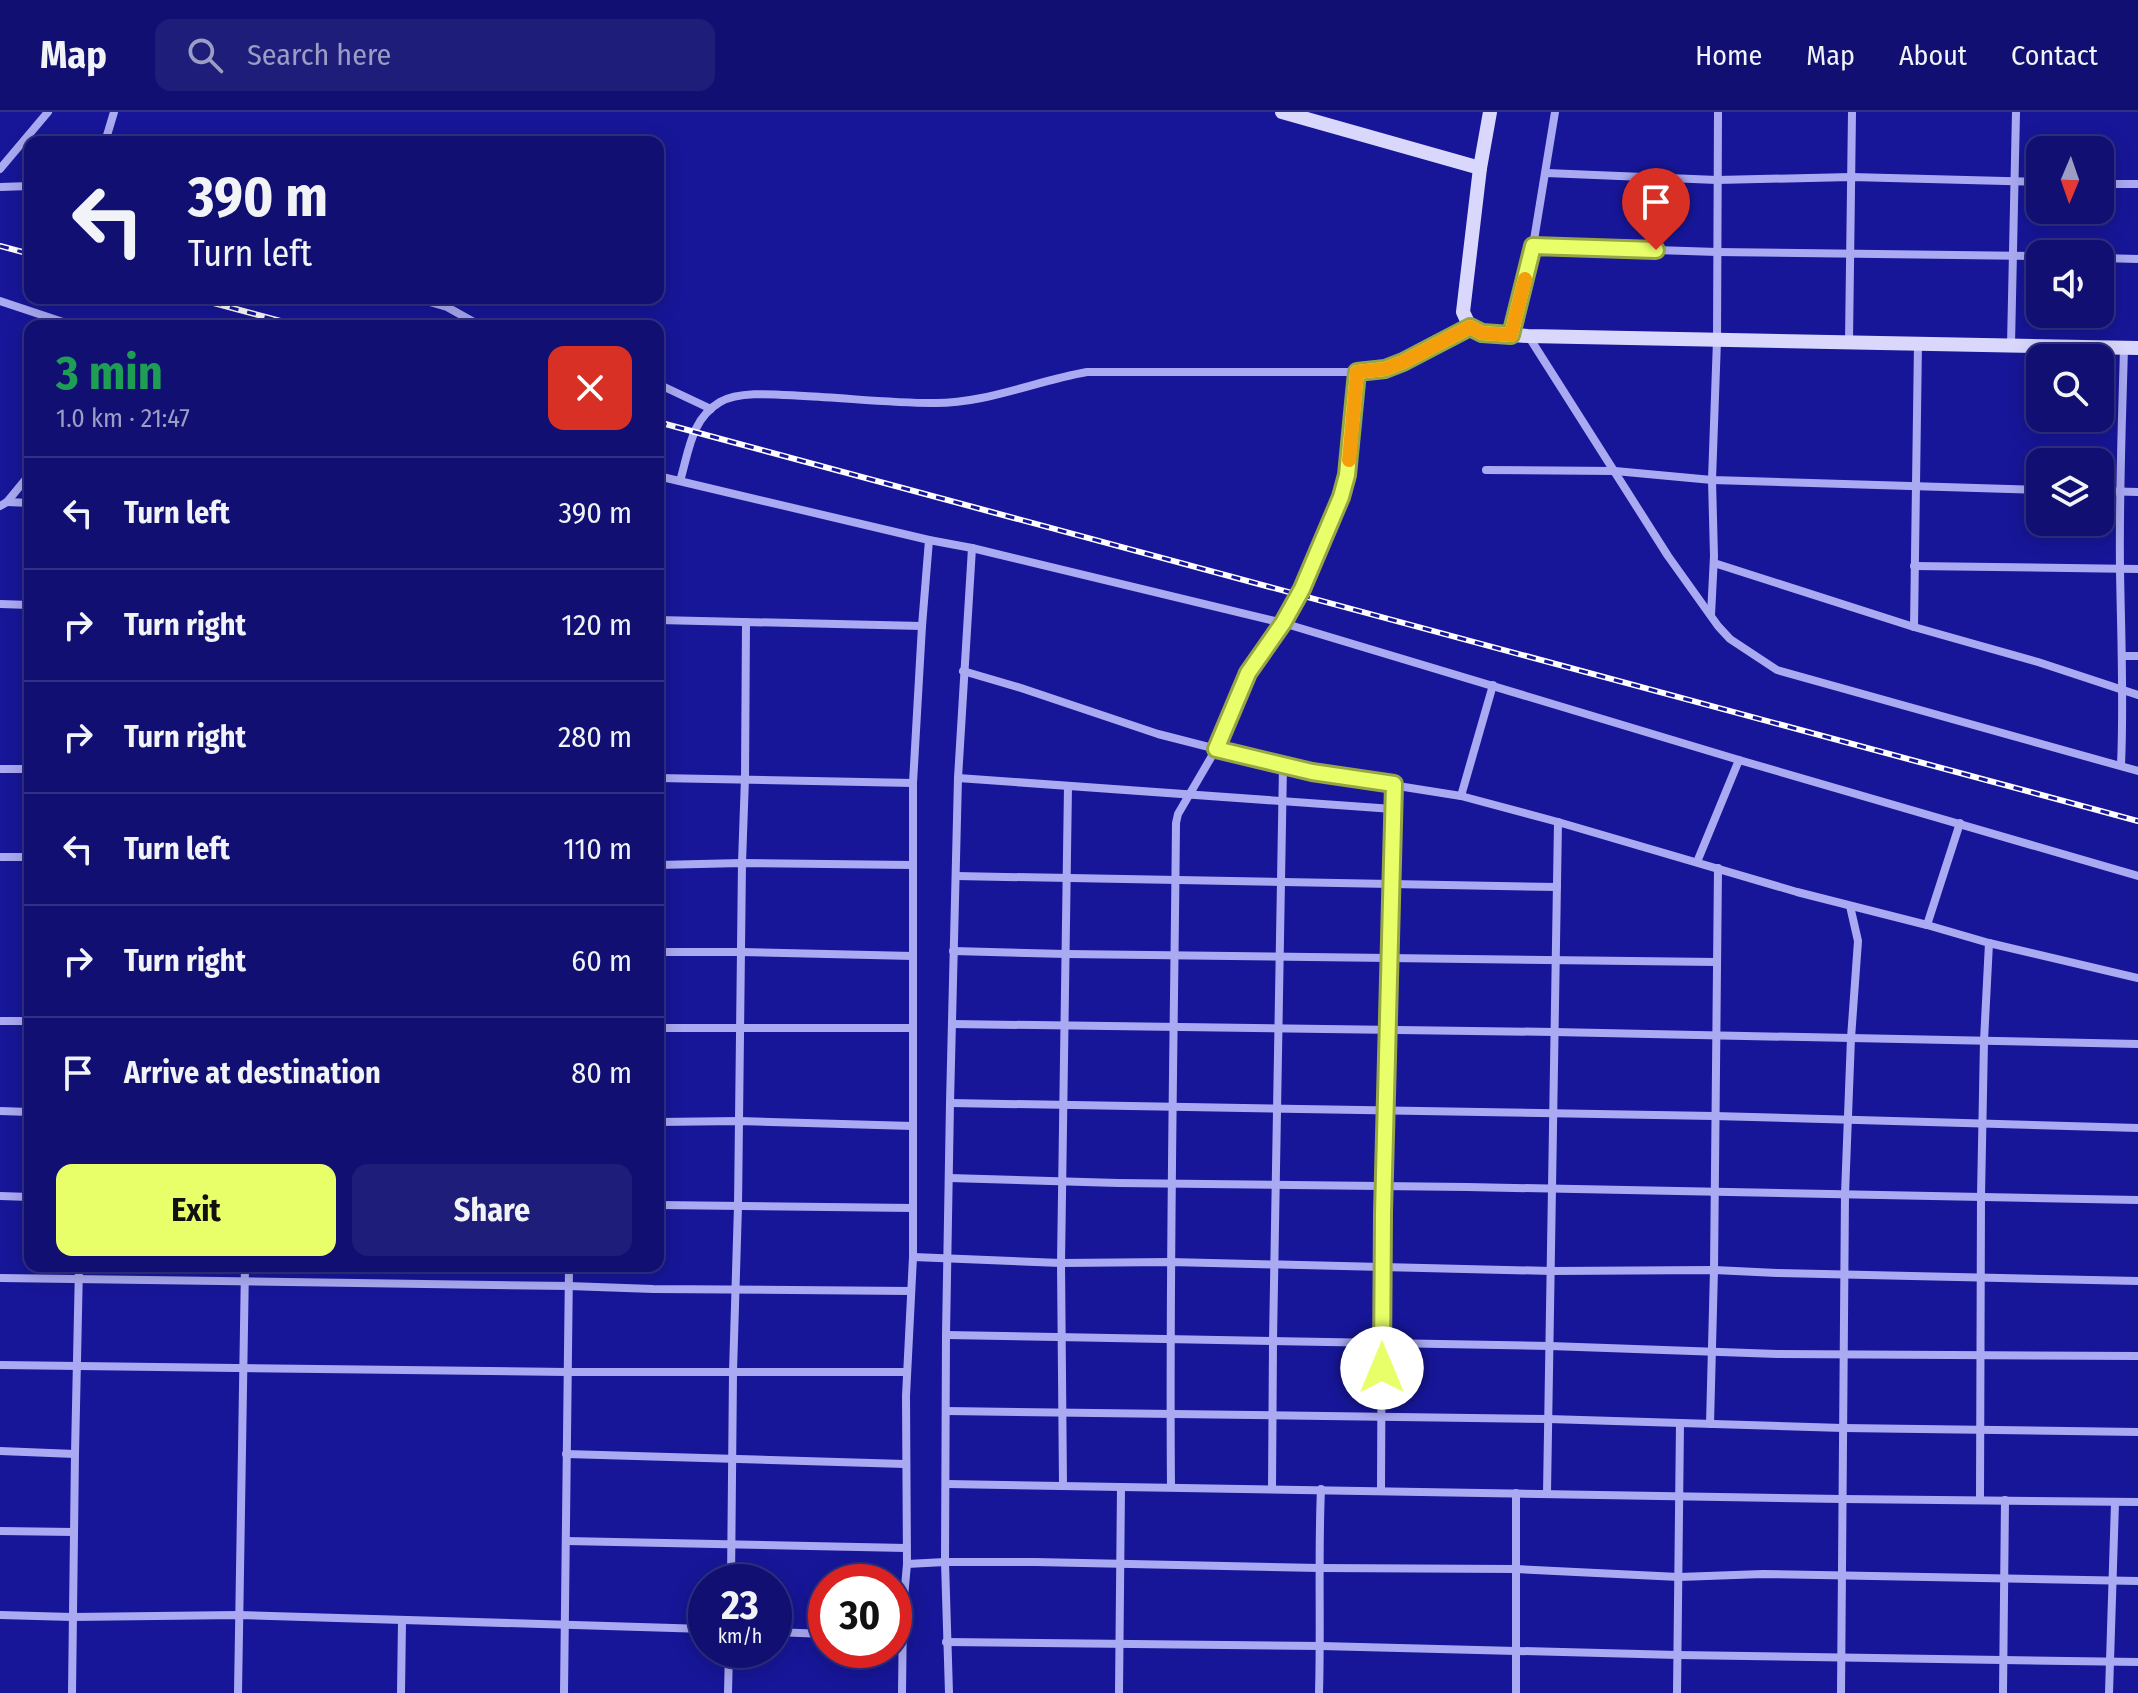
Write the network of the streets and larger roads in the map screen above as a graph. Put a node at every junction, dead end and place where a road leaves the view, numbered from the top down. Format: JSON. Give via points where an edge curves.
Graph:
{"nodes":[{"id":1,"x":48,"y":112,"type":"edge"},
{"id":2,"x":114,"y":112,"type":"edge"},
{"id":3,"x":1282,"y":112,"type":"edge"},
{"id":4,"x":1490,"y":112,"type":"edge"},
{"id":5,"x":1555,"y":112,"type":"edge"},
{"id":6,"x":1718,"y":112,"type":"edge"},
{"id":7,"x":1852,"y":112,"type":"edge"},
{"id":8,"x":2016,"y":112,"type":"edge"},
{"id":9,"x":28,"y":136,"type":"edge"},
{"id":10,"x":107,"y":136,"type":"edge"},
{"id":11,"x":24,"y":140,"type":"edge"},
{"id":12,"x":1480,"y":168,"type":"junction"},
{"id":13,"x":0,"y":169,"type":"edge"},
{"id":14,"x":1546,"y":173,"type":"junction"},
{"id":15,"x":1851,"y":177,"type":"junction"},
{"id":16,"x":1717,"y":180,"type":"junction"},
{"id":17,"x":2014,"y":182,"type":"junction"},
{"id":18,"x":2026,"y":182,"type":"edge"},
{"id":19,"x":2114,"y":184,"type":"edge"},
{"id":20,"x":2138,"y":184,"type":"edge"},
{"id":21,"x":24,"y":186,"type":"edge"},
{"id":22,"x":0,"y":187,"type":"edge"},
{"id":23,"x":1533,"y":246,"type":"junction"},
{"id":24,"x":1717,"y":252,"type":"junction"},
{"id":25,"x":1850,"y":252,"type":"junction"},
{"id":26,"x":2012,"y":255,"type":"junction"},
{"id":27,"x":2026,"y":256,"type":"edge"},
{"id":28,"x":2114,"y":258,"type":"edge"},
{"id":29,"x":2138,"y":259,"type":"edge"},
{"id":30,"x":0,"y":301,"type":"edge"},
{"id":31,"x":437,"y":304,"type":"edge"},
{"id":32,"x":57,"y":320,"type":"edge"},
{"id":33,"x":470,"y":320,"type":"edge"},
{"id":34,"x":1470,"y":327,"type":"junction"},
{"id":35,"x":1511,"y":335,"type":"junction"},
{"id":36,"x":1528,"y":336,"type":"junction"},
{"id":37,"x":1717,"y":340,"type":"junction"},
{"id":38,"x":1849,"y":342,"type":"junction"},
{"id":39,"x":1918,"y":343,"type":"junction"},
{"id":40,"x":2011,"y":345,"type":"junction"},
{"id":41,"x":2131,"y":348,"type":"edge"},
{"id":42,"x":1357,"y":372,"type":"junction"},
{"id":43,"x":664,"y":387,"type":"edge"},
{"id":44,"x":711,"y":409,"type":"junction"},
{"id":45,"x":1486,"y":470,"type":"dead end"},
{"id":46,"x":1615,"y":471,"type":"junction"},
{"id":47,"x":664,"y":477,"type":"edge"},
{"id":48,"x":1712,"y":480,"type":"junction"},
{"id":49,"x":24,"y":481,"type":"edge"},
{"id":50,"x":680,"y":481,"type":"junction"},
{"id":51,"x":1916,"y":486,"type":"junction"},
{"id":52,"x":2026,"y":490,"type":"edge"},
{"id":53,"x":2114,"y":492,"type":"edge"},
{"id":54,"x":2120,"y":492,"type":"junction"},
{"id":55,"x":2138,"y":492,"type":"edge"},
{"id":56,"x":24,"y":503,"type":"edge"},
{"id":57,"x":4,"y":504,"type":"edge"},
{"id":58,"x":929,"y":540,"type":"junction"},
{"id":59,"x":972,"y":548,"type":"junction"},
{"id":60,"x":1714,"y":563,"type":"junction"},
{"id":61,"x":1914,"y":566,"type":"junction"},
{"id":62,"x":2120,"y":569,"type":"junction"},
{"id":63,"x":2138,"y":569,"type":"edge"},
{"id":64,"x":0,"y":604,"type":"edge"},
{"id":65,"x":24,"y":605,"type":"edge"},
{"id":66,"x":1711,"y":616,"type":"junction"},
{"id":67,"x":664,"y":620,"type":"edge"},
{"id":68,"x":746,"y":622,"type":"junction"},
{"id":69,"x":1283,"y":623,"type":"junction"},
{"id":70,"x":922,"y":626,"type":"junction"},
{"id":71,"x":1914,"y":627,"type":"junction"},
{"id":72,"x":2122,"y":656,"type":"junction"},
{"id":73,"x":2138,"y":656,"type":"edge"},
{"id":74,"x":963,"y":671,"type":"junction"},
{"id":75,"x":1493,"y":685,"type":"junction"},
{"id":76,"x":2123,"y":689,"type":"junction"},
{"id":77,"x":2138,"y":695,"type":"edge"},
{"id":78,"x":1216,"y":749,"type":"junction"},
{"id":79,"x":1739,"y":760,"type":"junction"},
{"id":80,"x":2121,"y":765,"type":"junction"},
{"id":81,"x":1283,"y":766,"type":"junction"},
{"id":82,"x":0,"y":769,"type":"edge"},
{"id":83,"x":24,"y":769,"type":"edge"},
{"id":84,"x":2138,"y":771,"type":"edge"},
{"id":85,"x":664,"y":778,"type":"edge"},
{"id":86,"x":745,"y":778,"type":"junction"},
{"id":87,"x":958,"y":778,"type":"junction"},
{"id":88,"x":913,"y":783,"type":"junction"},
{"id":89,"x":1394,"y":784,"type":"junction"},
{"id":90,"x":1068,"y":786,"type":"junction"},
{"id":91,"x":1190,"y":795,"type":"junction"},
{"id":92,"x":1461,"y":796,"type":"junction"},
{"id":93,"x":1283,"y":801,"type":"junction"},
{"id":94,"x":1393,"y":809,"type":"junction"},
{"id":95,"x":1558,"y":822,"type":"junction"},
{"id":96,"x":1960,"y":823,"type":"junction"},
{"id":97,"x":0,"y":857,"type":"edge"},
{"id":98,"x":24,"y":857,"type":"edge"},
{"id":99,"x":1697,"y":862,"type":"junction"},
{"id":100,"x":742,"y":863,"type":"junction"},
{"id":101,"x":664,"y":865,"type":"edge"},
{"id":102,"x":912,"y":865,"type":"junction"},
{"id":103,"x":1718,"y":868,"type":"junction"},
{"id":104,"x":956,"y":876,"type":"junction"},
{"id":105,"x":2138,"y":876,"type":"edge"},
{"id":106,"x":1066,"y":878,"type":"junction"},
{"id":107,"x":1175,"y":879,"type":"junction"},
{"id":108,"x":1282,"y":881,"type":"junction"},
{"id":109,"x":1391,"y":884,"type":"junction"},
{"id":110,"x":1557,"y":887,"type":"junction"},
{"id":111,"x":1850,"y":906,"type":"junction"},
{"id":112,"x":1927,"y":925,"type":"junction"},
{"id":113,"x":1989,"y":943,"type":"junction"},
{"id":114,"x":953,"y":951,"type":"junction"},
{"id":115,"x":664,"y":952,"type":"edge"},
{"id":116,"x":741,"y":952,"type":"junction"},
{"id":117,"x":1066,"y":954,"type":"junction"},
{"id":118,"x":1175,"y":954,"type":"junction"},
{"id":119,"x":913,"y":956,"type":"junction"},
{"id":120,"x":1281,"y":956,"type":"junction"},
{"id":121,"x":1390,"y":957,"type":"junction"},
{"id":122,"x":1556,"y":960,"type":"junction"},
{"id":123,"x":1717,"y":962,"type":"junction"},
{"id":124,"x":2138,"y":978,"type":"edge"},
{"id":125,"x":0,"y":1021,"type":"edge"},
{"id":126,"x":24,"y":1021,"type":"edge"},
{"id":127,"x":952,"y":1024,"type":"junction"},
{"id":128,"x":1064,"y":1026,"type":"junction"},
{"id":129,"x":1175,"y":1026,"type":"junction"},
{"id":130,"x":664,"y":1028,"type":"edge"},
{"id":131,"x":913,"y":1028,"type":"junction"},
{"id":132,"x":740,"y":1029,"type":"junction"},
{"id":133,"x":1279,"y":1029,"type":"junction"},
{"id":134,"x":1389,"y":1029,"type":"junction"},
{"id":135,"x":1554,"y":1032,"type":"junction"},
{"id":136,"x":1715,"y":1037,"type":"junction"},
{"id":137,"x":1851,"y":1038,"type":"junction"},
{"id":138,"x":1984,"y":1041,"type":"junction"},
{"id":139,"x":2138,"y":1044,"type":"edge"},
{"id":140,"x":950,"y":1103,"type":"junction"},
{"id":141,"x":1064,"y":1104,"type":"junction"},
{"id":142,"x":1171,"y":1106,"type":"junction"},
{"id":143,"x":1278,"y":1109,"type":"junction"},
{"id":144,"x":0,"y":1111,"type":"edge"},
{"id":145,"x":24,"y":1112,"type":"edge"},
{"id":146,"x":1386,"y":1112,"type":"junction"},
{"id":147,"x":1553,"y":1114,"type":"junction"},
{"id":148,"x":1714,"y":1116,"type":"junction"},
{"id":149,"x":1848,"y":1120,"type":"junction"},
{"id":150,"x":739,"y":1121,"type":"junction"},
{"id":151,"x":664,"y":1122,"type":"edge"},
{"id":152,"x":1983,"y":1123,"type":"junction"},
{"id":153,"x":913,"y":1126,"type":"junction"},
{"id":154,"x":2138,"y":1128,"type":"edge"},
{"id":155,"x":949,"y":1178,"type":"junction"},
{"id":156,"x":1062,"y":1181,"type":"junction"},
{"id":157,"x":1170,"y":1183,"type":"junction"},
{"id":158,"x":1277,"y":1185,"type":"junction"},
{"id":159,"x":1384,"y":1186,"type":"junction"},
{"id":160,"x":1553,"y":1189,"type":"junction"},
{"id":161,"x":1714,"y":1192,"type":"junction"},
{"id":162,"x":1845,"y":1194,"type":"junction"},
{"id":163,"x":0,"y":1196,"type":"edge"},
{"id":164,"x":1981,"y":1196,"type":"junction"},
{"id":165,"x":24,"y":1197,"type":"edge"},
{"id":166,"x":2138,"y":1200,"type":"edge"},
{"id":167,"x":664,"y":1205,"type":"edge"},
{"id":168,"x":738,"y":1206,"type":"junction"},
{"id":169,"x":913,"y":1208,"type":"junction"},
{"id":170,"x":913,"y":1257,"type":"junction"},
{"id":171,"x":948,"y":1258,"type":"junction"},
{"id":172,"x":1170,"y":1262,"type":"junction"},
{"id":173,"x":1061,"y":1263,"type":"junction"},
{"id":174,"x":1275,"y":1264,"type":"junction"},
{"id":175,"x":1382,"y":1268,"type":"junction"},
{"id":176,"x":1714,"y":1270,"type":"junction"},
{"id":177,"x":1552,"y":1271,"type":"junction"},
{"id":178,"x":79,"y":1272,"type":"edge"},
{"id":179,"x":245,"y":1272,"type":"edge"},
{"id":180,"x":569,"y":1272,"type":"edge"},
{"id":181,"x":1844,"y":1274,"type":"junction"},
{"id":182,"x":1980,"y":1276,"type":"junction"},
{"id":183,"x":0,"y":1278,"type":"edge"},
{"id":184,"x":79,"y":1279,"type":"junction"},
{"id":185,"x":2138,"y":1281,"type":"edge"},
{"id":186,"x":245,"y":1282,"type":"junction"},
{"id":187,"x":569,"y":1286,"type":"junction"},
{"id":188,"x":735,"y":1289,"type":"junction"},
{"id":189,"x":911,"y":1291,"type":"junction"},
{"id":190,"x":946,"y":1335,"type":"junction"},
{"id":191,"x":1062,"y":1337,"type":"junction"},
{"id":192,"x":1170,"y":1339,"type":"junction"},
{"id":193,"x":1273,"y":1341,"type":"junction"},
{"id":194,"x":1382,"y":1343,"type":"junction"},
{"id":195,"x":1550,"y":1346,"type":"junction"},
{"id":196,"x":1712,"y":1353,"type":"junction"},
{"id":197,"x":1844,"y":1355,"type":"junction"},
{"id":198,"x":1981,"y":1356,"type":"junction"},
{"id":199,"x":2138,"y":1356,"type":"edge"},
{"id":200,"x":0,"y":1365,"type":"edge"},
{"id":201,"x":77,"y":1367,"type":"junction"},
{"id":202,"x":244,"y":1368,"type":"junction"},
{"id":203,"x":567,"y":1372,"type":"junction"},
{"id":204,"x":733,"y":1372,"type":"junction"},
{"id":205,"x":906,"y":1372,"type":"junction"},
{"id":206,"x":946,"y":1411,"type":"junction"},
{"id":207,"x":1063,"y":1412,"type":"junction"},
{"id":208,"x":1170,"y":1414,"type":"junction"},
{"id":209,"x":1272,"y":1416,"type":"junction"},
{"id":210,"x":1382,"y":1418,"type":"junction"},
{"id":211,"x":1548,"y":1419,"type":"junction"},
{"id":212,"x":1680,"y":1423,"type":"junction"},
{"id":213,"x":1710,"y":1424,"type":"junction"},
{"id":214,"x":1843,"y":1428,"type":"junction"},
{"id":215,"x":1982,"y":1429,"type":"junction"},
{"id":216,"x":2138,"y":1432,"type":"edge"},
{"id":217,"x":0,"y":1451,"type":"edge"},
{"id":218,"x":75,"y":1454,"type":"junction"},
{"id":219,"x":566,"y":1454,"type":"junction"},
{"id":220,"x":732,"y":1459,"type":"junction"},
{"id":221,"x":905,"y":1464,"type":"junction"},
{"id":222,"x":947,"y":1484,"type":"junction"},
{"id":223,"x":1063,"y":1486,"type":"junction"},
{"id":224,"x":1121,"y":1487,"type":"junction"},
{"id":225,"x":1171,"y":1487,"type":"junction"},
{"id":226,"x":1272,"y":1488,"type":"junction"},
{"id":227,"x":1321,"y":1489,"type":"junction"},
{"id":228,"x":1381,"y":1491,"type":"junction"},
{"id":229,"x":1516,"y":1493,"type":"junction"},
{"id":230,"x":1547,"y":1493,"type":"junction"},
{"id":231,"x":1680,"y":1496,"type":"junction"},
{"id":232,"x":1842,"y":1499,"type":"junction"},
{"id":233,"x":1980,"y":1500,"type":"junction"},
{"id":234,"x":2005,"y":1500,"type":"junction"},
{"id":235,"x":2138,"y":1502,"type":"edge"},
{"id":236,"x":2115,"y":1503,"type":"junction"},
{"id":237,"x":0,"y":1531,"type":"edge"},
{"id":238,"x":74,"y":1532,"type":"junction"},
{"id":239,"x":566,"y":1541,"type":"junction"},
{"id":240,"x":732,"y":1544,"type":"junction"},
{"id":241,"x":906,"y":1548,"type":"junction"},
{"id":242,"x":945,"y":1562,"type":"junction"},
{"id":243,"x":731,"y":1564,"type":"edge"},
{"id":244,"x":907,"y":1564,"type":"joint"},
{"id":245,"x":1120,"y":1564,"type":"junction"},
{"id":246,"x":1319,"y":1568,"type":"junction"},
{"id":247,"x":1516,"y":1569,"type":"junction"},
{"id":248,"x":1842,"y":1576,"type":"junction"},
{"id":249,"x":1679,"y":1577,"type":"junction"},
{"id":250,"x":2004,"y":1578,"type":"junction"},
{"id":251,"x":2113,"y":1581,"type":"junction"},
{"id":252,"x":2138,"y":1581,"type":"edge"},
{"id":253,"x":0,"y":1615,"type":"edge"},
{"id":254,"x":239,"y":1615,"type":"junction"},
{"id":255,"x":72,"y":1617,"type":"junction"},
{"id":256,"x":402,"y":1621,"type":"junction"},
{"id":257,"x":564,"y":1626,"type":"junction"},
{"id":258,"x":688,"y":1629,"type":"edge"},
{"id":259,"x":946,"y":1642,"type":"junction"},
{"id":260,"x":1118,"y":1645,"type":"junction"},
{"id":261,"x":1321,"y":1646,"type":"junction"},
{"id":262,"x":1516,"y":1651,"type":"junction"},
{"id":263,"x":1678,"y":1655,"type":"junction"},
{"id":264,"x":1841,"y":1657,"type":"junction"},
{"id":265,"x":2004,"y":1660,"type":"junction"},
{"id":266,"x":2110,"y":1660,"type":"junction"},
{"id":267,"x":2138,"y":1662,"type":"edge"},
{"id":268,"x":729,"y":1668,"type":"edge"},
{"id":269,"x":900,"y":1668,"type":"edge"},
{"id":270,"x":72,"y":1693,"type":"edge"},
{"id":271,"x":238,"y":1693,"type":"edge"},
{"id":272,"x":401,"y":1693,"type":"edge"},
{"id":273,"x":564,"y":1693,"type":"edge"},
{"id":274,"x":728,"y":1693,"type":"edge"},
{"id":275,"x":902,"y":1693,"type":"edge"},
{"id":276,"x":949,"y":1693,"type":"edge"},
{"id":277,"x":1119,"y":1693,"type":"edge"},
{"id":278,"x":1319,"y":1693,"type":"edge"},
{"id":279,"x":1516,"y":1693,"type":"edge"},
{"id":280,"x":1677,"y":1693,"type":"edge"},
{"id":281,"x":1841,"y":1693,"type":"edge"},
{"id":282,"x":2003,"y":1693,"type":"edge"},
{"id":283,"x":2109,"y":1693,"type":"edge"}],
"edges":[{"from":1,"to":9,"type":"street"},
{"from":2,"to":10,"type":"street"},
{"from":3,"to":12,"type":"street"},
{"from":4,"to":12,"type":"street"},
{"from":5,"to":14,"type":"street"},
{"from":6,"to":16,"type":"street"},
{"from":7,"to":15,"type":"street"},
{"from":8,"to":17,"type":"street"},
{"from":11,"to":13,"type":"street"},
{"from":12,"to":34,"type":"street","via":[[1463,312]]},
{"from":14,"to":16,"type":"street"},
{"from":14,"to":23,"type":"street"},
{"from":15,"to":16,"type":"street"},
{"from":15,"to":17,"type":"street"},
{"from":15,"to":25,"type":"street"},
{"from":16,"to":24,"type":"street"},
{"from":17,"to":18,"type":"street"},
{"from":17,"to":26,"type":"street"},
{"from":19,"to":20,"type":"street"},
{"from":21,"to":22,"type":"street"},
{"from":23,"to":24,"type":"street"},
{"from":23,"to":35,"type":"street"},
{"from":24,"to":25,"type":"street"},
{"from":24,"to":37,"type":"street"},
{"from":25,"to":26,"type":"street"},
{"from":25,"to":38,"type":"street"},
{"from":26,"to":27,"type":"street"},
{"from":26,"to":40,"type":"street"},
{"from":28,"to":29,"type":"street"},
{"from":30,"to":32,"type":"street"},
{"from":31,"to":33,"type":"street"},
{"from":34,"to":35,"type":"street"},
{"from":34,"to":42,"type":"street","via":[[1403,362]]},
{"from":35,"to":36,"type":"street"},
{"from":36,"to":37,"type":"street"},
{"from":36,"to":46,"type":"street"},
{"from":37,"to":38,"type":"street"},
{"from":37,"to":48,"type":"street"},
{"from":38,"to":39,"type":"street"},
{"from":39,"to":40,"type":"street"},
{"from":39,"to":51,"type":"street"},
{"from":40,"to":41,"type":"street"},
{"from":41,"to":54,"type":"street"},
{"from":42,"to":44,"type":"street","via":[[1087,372],[961,402],[772,395],[733,397]]},
{"from":42,"to":69,"type":"street","via":[[1341,497]]},
{"from":43,"to":44,"type":"street"},
{"from":44,"to":50,"type":"street","via":[[697,423]]},
{"from":45,"to":46,"type":"street"},
{"from":46,"to":48,"type":"street"},
{"from":46,"to":66,"type":"street"},
{"from":47,"to":50,"type":"street"},
{"from":48,"to":51,"type":"street"},
{"from":48,"to":60,"type":"street"},
{"from":49,"to":57,"type":"street"},
{"from":50,"to":58,"type":"street"},
{"from":51,"to":52,"type":"street"},
{"from":51,"to":61,"type":"street"},
{"from":53,"to":54,"type":"street"},
{"from":54,"to":55,"type":"street"},
{"from":54,"to":62,"type":"street"},
{"from":56,"to":57,"type":"street"},
{"from":58,"to":59,"type":"street"},
{"from":58,"to":70,"type":"street"},
{"from":59,"to":69,"type":"street"},
{"from":59,"to":74,"type":"street"},
{"from":60,"to":66,"type":"street"},
{"from":60,"to":71,"type":"street"},
{"from":61,"to":62,"type":"street"},
{"from":61,"to":71,"type":"street"},
{"from":62,"to":63,"type":"street"},
{"from":62,"to":72,"type":"street"},
{"from":64,"to":65,"type":"street"},
{"from":66,"to":80,"type":"street","via":[[1730,639],[1777,670]]},
{"from":67,"to":68,"type":"street"},
{"from":68,"to":70,"type":"street"},
{"from":68,"to":86,"type":"street"},
{"from":69,"to":75,"type":"street"},
{"from":69,"to":78,"type":"street","via":[[1248,673]]},
{"from":70,"to":88,"type":"street"},
{"from":71,"to":76,"type":"street"},
{"from":72,"to":73,"type":"street"},
{"from":72,"to":76,"type":"street"},
{"from":74,"to":78,"type":"street"},
{"from":74,"to":87,"type":"street"},
{"from":75,"to":79,"type":"street"},
{"from":75,"to":92,"type":"street"},
{"from":76,"to":77,"type":"street"},
{"from":76,"to":80,"type":"street"},
{"from":78,"to":81,"type":"street"},
{"from":78,"to":91,"type":"street"},
{"from":79,"to":96,"type":"street"},
{"from":79,"to":99,"type":"street"},
{"from":80,"to":84,"type":"street"},
{"from":81,"to":89,"type":"street"},
{"from":81,"to":93,"type":"street"},
{"from":82,"to":83,"type":"street"},
{"from":85,"to":86,"type":"street"},
{"from":86,"to":88,"type":"street"},
{"from":86,"to":100,"type":"street"},
{"from":87,"to":90,"type":"street"},
{"from":87,"to":104,"type":"street"},
{"from":88,"to":102,"type":"street"},
{"from":89,"to":92,"type":"street"},
{"from":89,"to":94,"type":"street"},
{"from":90,"to":91,"type":"street"},
{"from":90,"to":106,"type":"street"},
{"from":91,"to":93,"type":"street"},
{"from":91,"to":107,"type":"street","via":[[1176,823]]},
{"from":92,"to":95,"type":"street"},
{"from":93,"to":94,"type":"street"},
{"from":93,"to":108,"type":"street"},
{"from":94,"to":109,"type":"street"},
{"from":95,"to":99,"type":"street"},
{"from":95,"to":110,"type":"street"},
{"from":96,"to":105,"type":"street"},
{"from":96,"to":112,"type":"street"},
{"from":97,"to":98,"type":"street"},
{"from":99,"to":103,"type":"street"},
{"from":100,"to":101,"type":"street"},
{"from":100,"to":102,"type":"street"},
{"from":100,"to":116,"type":"street"},
{"from":102,"to":119,"type":"street"},
{"from":103,"to":111,"type":"street"},
{"from":103,"to":123,"type":"street"},
{"from":104,"to":106,"type":"street"},
{"from":104,"to":114,"type":"street"},
{"from":106,"to":107,"type":"street"},
{"from":106,"to":117,"type":"street"},
{"from":107,"to":108,"type":"street"},
{"from":107,"to":118,"type":"street"},
{"from":108,"to":109,"type":"street"},
{"from":108,"to":120,"type":"street"},
{"from":109,"to":110,"type":"street"},
{"from":109,"to":121,"type":"street"},
{"from":110,"to":122,"type":"street"},
{"from":111,"to":112,"type":"street"},
{"from":111,"to":137,"type":"street","via":[[1858,941]]},
{"from":112,"to":113,"type":"street"},
{"from":113,"to":124,"type":"street"},
{"from":113,"to":138,"type":"street"},
{"from":114,"to":117,"type":"street"},
{"from":114,"to":127,"type":"street"},
{"from":115,"to":116,"type":"street"},
{"from":116,"to":119,"type":"street"},
{"from":116,"to":132,"type":"street"},
{"from":117,"to":118,"type":"street"},
{"from":117,"to":128,"type":"street"},
{"from":118,"to":120,"type":"street"},
{"from":118,"to":129,"type":"street"},
{"from":119,"to":131,"type":"street"},
{"from":120,"to":121,"type":"street"},
{"from":120,"to":133,"type":"street"},
{"from":121,"to":122,"type":"street"},
{"from":121,"to":134,"type":"street"},
{"from":122,"to":123,"type":"street"},
{"from":122,"to":135,"type":"street"},
{"from":123,"to":136,"type":"street"},
{"from":125,"to":126,"type":"street"},
{"from":127,"to":128,"type":"street"},
{"from":127,"to":140,"type":"street"},
{"from":128,"to":129,"type":"street"},
{"from":128,"to":141,"type":"street"},
{"from":129,"to":133,"type":"street"},
{"from":129,"to":142,"type":"street"},
{"from":130,"to":132,"type":"street"},
{"from":131,"to":132,"type":"street"},
{"from":131,"to":153,"type":"street"},
{"from":132,"to":150,"type":"street"},
{"from":133,"to":134,"type":"street"},
{"from":133,"to":143,"type":"street"},
{"from":134,"to":135,"type":"street"},
{"from":134,"to":146,"type":"street"},
{"from":135,"to":136,"type":"street"},
{"from":135,"to":147,"type":"street"},
{"from":136,"to":137,"type":"street"},
{"from":136,"to":148,"type":"street"},
{"from":137,"to":138,"type":"street"},
{"from":137,"to":149,"type":"street"},
{"from":138,"to":139,"type":"street"},
{"from":138,"to":152,"type":"street"},
{"from":140,"to":141,"type":"street"},
{"from":140,"to":155,"type":"street"},
{"from":141,"to":142,"type":"street"},
{"from":141,"to":156,"type":"street"},
{"from":142,"to":143,"type":"street"},
{"from":142,"to":157,"type":"street"},
{"from":143,"to":146,"type":"street"},
{"from":143,"to":158,"type":"street"},
{"from":144,"to":145,"type":"street"},
{"from":146,"to":147,"type":"street"},
{"from":146,"to":159,"type":"street"},
{"from":147,"to":148,"type":"street"},
{"from":147,"to":160,"type":"street"},
{"from":148,"to":149,"type":"street"},
{"from":148,"to":161,"type":"street"},
{"from":149,"to":152,"type":"street"},
{"from":149,"to":162,"type":"street"},
{"from":150,"to":151,"type":"street"},
{"from":150,"to":153,"type":"street"},
{"from":150,"to":168,"type":"street"},
{"from":152,"to":154,"type":"street"},
{"from":152,"to":164,"type":"street"},
{"from":153,"to":169,"type":"street"},
{"from":155,"to":156,"type":"street"},
{"from":155,"to":171,"type":"street"},
{"from":156,"to":157,"type":"street"},
{"from":156,"to":173,"type":"street"},
{"from":157,"to":158,"type":"street"},
{"from":157,"to":172,"type":"street"},
{"from":158,"to":159,"type":"street"},
{"from":158,"to":174,"type":"street"},
{"from":159,"to":160,"type":"street"},
{"from":159,"to":175,"type":"street"},
{"from":160,"to":161,"type":"street"},
{"from":160,"to":177,"type":"street"},
{"from":161,"to":162,"type":"street"},
{"from":161,"to":176,"type":"street"},
{"from":162,"to":164,"type":"street"},
{"from":162,"to":181,"type":"street"},
{"from":163,"to":165,"type":"street"},
{"from":164,"to":166,"type":"street"},
{"from":164,"to":182,"type":"street"},
{"from":167,"to":168,"type":"street"},
{"from":168,"to":169,"type":"street"},
{"from":168,"to":188,"type":"street"},
{"from":169,"to":170,"type":"street"},
{"from":170,"to":171,"type":"street"},
{"from":170,"to":189,"type":"street"},
{"from":171,"to":173,"type":"street"},
{"from":171,"to":190,"type":"street"},
{"from":172,"to":173,"type":"street"},
{"from":172,"to":174,"type":"street"},
{"from":172,"to":192,"type":"street"},
{"from":173,"to":191,"type":"street"},
{"from":174,"to":175,"type":"street"},
{"from":174,"to":193,"type":"street"},
{"from":175,"to":177,"type":"street"},
{"from":175,"to":194,"type":"street"},
{"from":176,"to":177,"type":"street"},
{"from":176,"to":181,"type":"street"},
{"from":176,"to":196,"type":"street"},
{"from":177,"to":195,"type":"street"},
{"from":178,"to":184,"type":"street"},
{"from":179,"to":186,"type":"street"},
{"from":180,"to":187,"type":"street"},
{"from":181,"to":182,"type":"street"},
{"from":181,"to":197,"type":"street"},
{"from":182,"to":185,"type":"street"},
{"from":182,"to":198,"type":"street"},
{"from":183,"to":184,"type":"street"},
{"from":184,"to":186,"type":"street"},
{"from":184,"to":201,"type":"street"},
{"from":186,"to":187,"type":"street"},
{"from":186,"to":202,"type":"street"},
{"from":187,"to":188,"type":"street"},
{"from":187,"to":203,"type":"street"},
{"from":188,"to":189,"type":"street"},
{"from":188,"to":204,"type":"street"},
{"from":189,"to":205,"type":"street"},
{"from":190,"to":191,"type":"street"},
{"from":190,"to":206,"type":"street"},
{"from":191,"to":192,"type":"street"},
{"from":191,"to":207,"type":"street"},
{"from":192,"to":193,"type":"street"},
{"from":192,"to":208,"type":"street"},
{"from":193,"to":194,"type":"street"},
{"from":193,"to":209,"type":"street"},
{"from":194,"to":195,"type":"street"},
{"from":194,"to":210,"type":"street"},
{"from":195,"to":196,"type":"street"},
{"from":195,"to":211,"type":"street"},
{"from":196,"to":197,"type":"street"},
{"from":196,"to":213,"type":"street"},
{"from":197,"to":198,"type":"street"},
{"from":197,"to":214,"type":"street"},
{"from":198,"to":199,"type":"street"},
{"from":198,"to":215,"type":"street"},
{"from":200,"to":201,"type":"street"},
{"from":201,"to":202,"type":"street"},
{"from":201,"to":218,"type":"street"},
{"from":202,"to":203,"type":"street"},
{"from":202,"to":254,"type":"street"},
{"from":203,"to":204,"type":"street"},
{"from":203,"to":219,"type":"street"},
{"from":204,"to":205,"type":"street"},
{"from":204,"to":220,"type":"street"},
{"from":205,"to":221,"type":"street"},
{"from":206,"to":207,"type":"street"},
{"from":206,"to":222,"type":"street"},
{"from":207,"to":208,"type":"street"},
{"from":207,"to":223,"type":"street"},
{"from":208,"to":209,"type":"street"},
{"from":208,"to":225,"type":"street"},
{"from":209,"to":210,"type":"street"},
{"from":209,"to":226,"type":"street"},
{"from":210,"to":211,"type":"street"},
{"from":210,"to":228,"type":"street"},
{"from":211,"to":212,"type":"street"},
{"from":211,"to":230,"type":"street"},
{"from":212,"to":213,"type":"street"},
{"from":212,"to":231,"type":"street"},
{"from":213,"to":214,"type":"street"},
{"from":214,"to":215,"type":"street"},
{"from":214,"to":232,"type":"street"},
{"from":215,"to":216,"type":"street"},
{"from":215,"to":233,"type":"street"},
{"from":217,"to":218,"type":"street"},
{"from":218,"to":238,"type":"street"},
{"from":219,"to":220,"type":"street"},
{"from":219,"to":239,"type":"street"},
{"from":220,"to":221,"type":"street"},
{"from":220,"to":240,"type":"street"},
{"from":221,"to":241,"type":"street"},
{"from":222,"to":223,"type":"street"},
{"from":222,"to":242,"type":"street"},
{"from":223,"to":224,"type":"street"},
{"from":224,"to":225,"type":"street"},
{"from":224,"to":245,"type":"street"},
{"from":225,"to":226,"type":"street"},
{"from":226,"to":227,"type":"street"},
{"from":227,"to":228,"type":"street"},
{"from":227,"to":246,"type":"street"},
{"from":228,"to":229,"type":"street"},
{"from":229,"to":230,"type":"street"},
{"from":229,"to":247,"type":"street"},
{"from":230,"to":231,"type":"street"},
{"from":231,"to":232,"type":"street"},
{"from":231,"to":249,"type":"street"},
{"from":232,"to":233,"type":"street"},
{"from":232,"to":248,"type":"street"},
{"from":233,"to":234,"type":"street"},
{"from":234,"to":236,"type":"street"},
{"from":234,"to":250,"type":"street"},
{"from":235,"to":236,"type":"street"},
{"from":236,"to":251,"type":"street"},
{"from":237,"to":238,"type":"street"},
{"from":238,"to":255,"type":"street"},
{"from":239,"to":240,"type":"street"},
{"from":239,"to":257,"type":"street"},
{"from":240,"to":241,"type":"street"},
{"from":240,"to":243,"type":"street"},
{"from":241,"to":244,"type":"street"},
{"from":242,"to":244,"type":"street"},
{"from":242,"to":245,"type":"street"},
{"from":242,"to":259,"type":"street"},
{"from":245,"to":246,"type":"street"},
{"from":245,"to":260,"type":"street"},
{"from":246,"to":247,"type":"street"},
{"from":246,"to":261,"type":"street"},
{"from":247,"to":249,"type":"street"},
{"from":247,"to":262,"type":"street"},
{"from":248,"to":249,"type":"street"},
{"from":248,"to":250,"type":"street"},
{"from":248,"to":264,"type":"street"},
{"from":249,"to":263,"type":"street"},
{"from":250,"to":251,"type":"street"},
{"from":250,"to":265,"type":"street"},
{"from":251,"to":252,"type":"street"},
{"from":251,"to":266,"type":"street"},
{"from":253,"to":255,"type":"street"},
{"from":254,"to":255,"type":"street"},
{"from":254,"to":256,"type":"street"},
{"from":254,"to":271,"type":"street"},
{"from":255,"to":270,"type":"street"},
{"from":256,"to":257,"type":"street"},
{"from":256,"to":272,"type":"street"},
{"from":257,"to":258,"type":"street"},
{"from":257,"to":273,"type":"street"},
{"from":259,"to":260,"type":"street"},
{"from":259,"to":276,"type":"street"},
{"from":260,"to":261,"type":"street"},
{"from":260,"to":277,"type":"street"},
{"from":261,"to":262,"type":"street"},
{"from":261,"to":278,"type":"street"},
{"from":262,"to":263,"type":"street"},
{"from":262,"to":279,"type":"street"},
{"from":263,"to":264,"type":"street"},
{"from":263,"to":280,"type":"street"},
{"from":264,"to":265,"type":"street"},
{"from":264,"to":281,"type":"street"},
{"from":265,"to":266,"type":"street"},
{"from":265,"to":282,"type":"street"},
{"from":266,"to":267,"type":"street"},
{"from":266,"to":283,"type":"street"},
{"from":268,"to":274,"type":"street"},
{"from":269,"to":275,"type":"street"}]}
